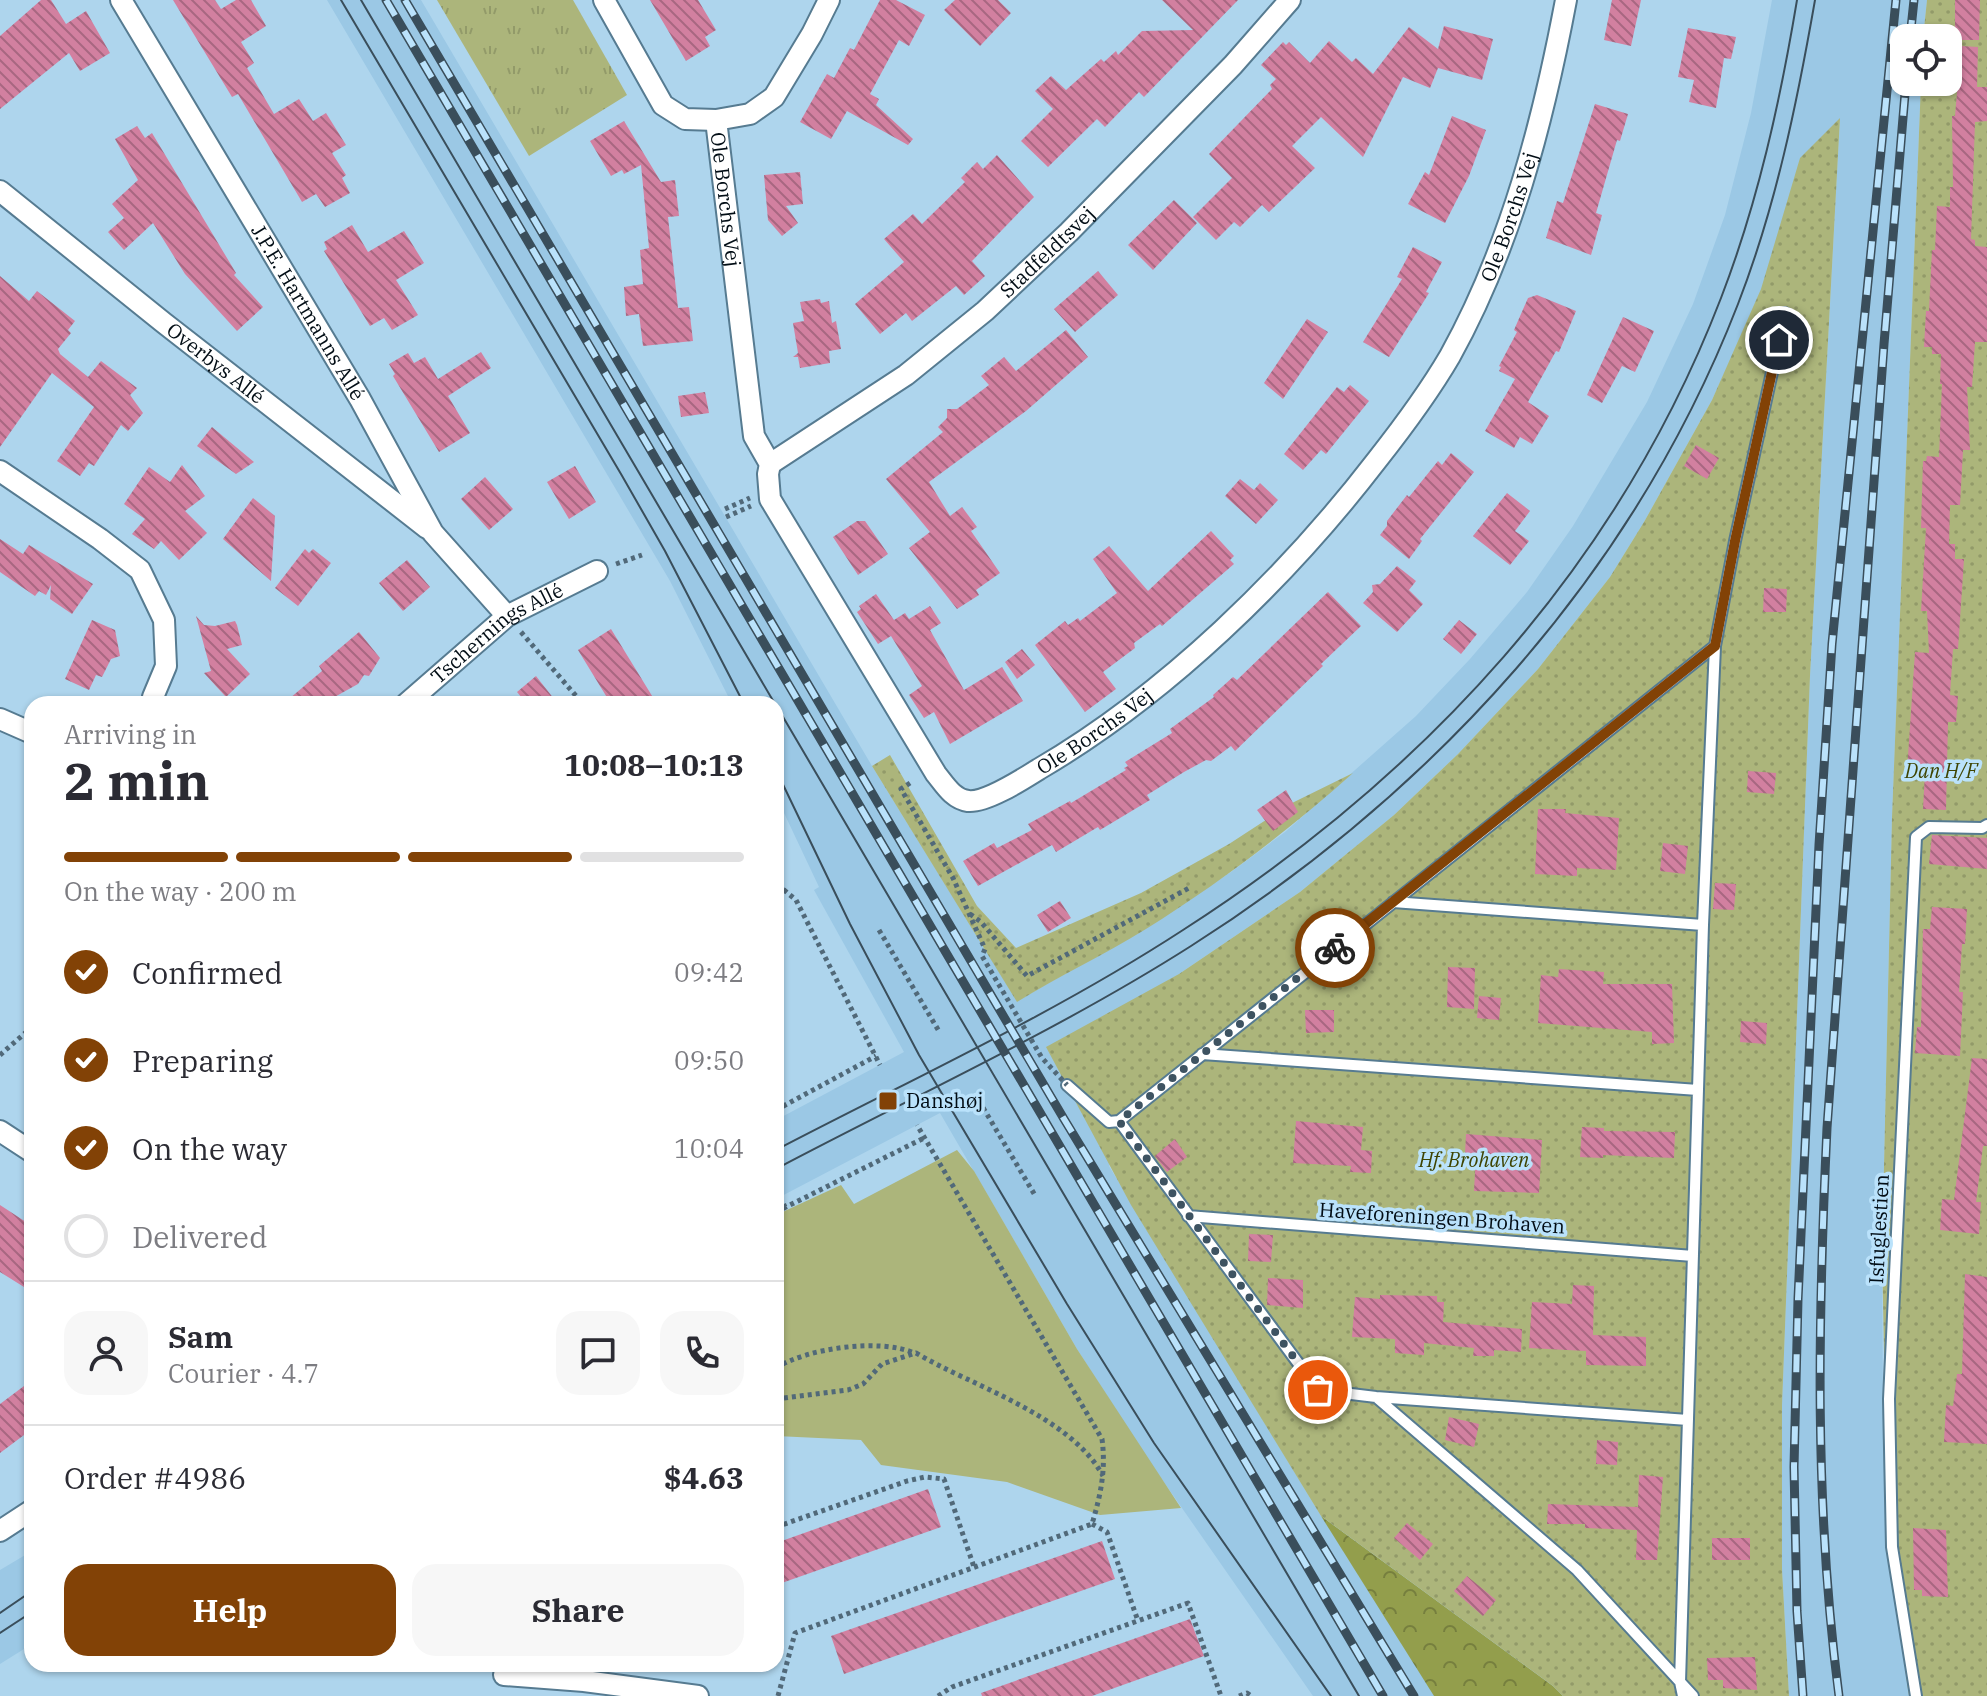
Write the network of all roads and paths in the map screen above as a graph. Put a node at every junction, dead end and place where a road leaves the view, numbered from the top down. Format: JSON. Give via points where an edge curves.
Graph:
{"nodes":[{"id":1,"x":121,"y":0,"type":"edge"},
{"id":2,"x":604,"y":0,"type":"edge"},
{"id":3,"x":829,"y":0,"type":"edge"},
{"id":4,"x":1290,"y":0,"type":"edge"},
{"id":5,"x":1566,"y":0,"type":"edge"},
{"id":6,"x":716,"y":120,"type":"junction"},
{"id":7,"x":0,"y":191,"type":"edge"},
{"id":8,"x":1785,"y":313,"type":"dead end"},
{"id":9,"x":770,"y":464,"type":"junction"},
{"id":10,"x":0,"y":471,"type":"edge"},
{"id":11,"x":433,"y":533,"type":"junction"},
{"id":12,"x":597,"y":571,"type":"dead end"},
{"id":13,"x":507,"y":616,"type":"junction"},
{"id":14,"x":1715,"y":646,"type":"junction"},
{"id":15,"x":155,"y":696,"type":"edge"},
{"id":16,"x":415,"y":696,"type":"edge"},
{"id":17,"x":576,"y":696,"type":"edge"},
{"id":18,"x":0,"y":719,"type":"edge"},
{"id":19,"x":24,"y":730,"type":"edge"},
{"id":20,"x":910,"y":783,"type":"dead end"},
{"id":21,"x":1987,"y":825,"type":"edge"},
{"id":22,"x":1189,"y":888,"type":"dead end"},
{"id":23,"x":784,"y":890,"type":"edge"},
{"id":24,"x":1393,"y":902,"type":"junction"},
{"id":25,"x":970,"y":914,"type":"junction"},
{"id":26,"x":1703,"y":925,"type":"junction"},
{"id":27,"x":879,"y":930,"type":"dead end"},
{"id":28,"x":940,"y":1033,"type":"dead end"},
{"id":29,"x":24,"y":1034,"type":"edge"},
{"id":30,"x":1202,"y":1054,"type":"junction"},
{"id":31,"x":0,"y":1055,"type":"edge"},
{"id":32,"x":876,"y":1056,"type":"junction"},
{"id":33,"x":880,"y":1065,"type":"dead end"},
{"id":34,"x":1067,"y":1085,"type":"joint"},
{"id":35,"x":1698,"y":1090,"type":"junction"},
{"id":36,"x":975,"y":1094,"type":"dead end"},
{"id":37,"x":784,"y":1106,"type":"edge"},
{"id":38,"x":1119,"y":1121,"type":"junction"},
{"id":39,"x":917,"y":1125,"type":"dead end"},
{"id":40,"x":0,"y":1131,"type":"edge"},
{"id":41,"x":924,"y":1138,"type":"junction"},
{"id":42,"x":24,"y":1147,"type":"edge"},
{"id":43,"x":1036,"y":1197,"type":"dead end"},
{"id":44,"x":785,"y":1207,"type":"edge"},
{"id":45,"x":1188,"y":1216,"type":"junction"},
{"id":46,"x":1693,"y":1256,"type":"junction"},
{"id":47,"x":916,"y":1353,"type":"junction"},
{"id":48,"x":784,"y":1364,"type":"edge"},
{"id":49,"x":1376,"y":1397,"type":"junction"},
{"id":50,"x":784,"y":1398,"type":"edge"},
{"id":51,"x":1688,"y":1420,"type":"junction"},
{"id":52,"x":1103,"y":1477,"type":"junction"},
{"id":53,"x":24,"y":1515,"type":"edge"},
{"id":54,"x":784,"y":1524,"type":"edge"},
{"id":55,"x":1092,"y":1524,"type":"junction"},
{"id":56,"x":0,"y":1531,"type":"edge"},
{"id":57,"x":974,"y":1567,"type":"junction"},
{"id":58,"x":1138,"y":1621,"type":"junction"},
{"id":59,"x":502,"y":1678,"type":"edge"},
{"id":60,"x":1680,"y":1682,"type":"junction"},
{"id":61,"x":698,"y":1696,"type":"edge"},
{"id":62,"x":778,"y":1696,"type":"edge"},
{"id":63,"x":938,"y":1696,"type":"edge"},
{"id":64,"x":1221,"y":1696,"type":"edge"},
{"id":65,"x":1239,"y":1696,"type":"edge"},
{"id":66,"x":1251,"y":1696,"type":"edge"},
{"id":67,"x":1683,"y":1696,"type":"edge"},
{"id":68,"x":1693,"y":1696,"type":"edge"},
{"id":69,"x":1916,"y":1696,"type":"edge"}],
"edges":[{"from":1,"to":11,"type":"street","name":"J.P.E. Hartmanns Allé","via":[[360,399]]},
{"from":2,"to":6,"type":"street","via":[[663,105],[685,119]]},
{"from":3,"to":6,"type":"street","via":[[774,97],[750,114]]},
{"from":4,"to":9,"type":"street","name":"Stadfeldtsvej","via":[[1135,165],[985,311],[906,375]]},
{"from":5,"to":9,"type":"street","name":"Ole Borchs Vej","via":[[1527,164],[1498,256],[1449,357],[1399,432],[1349,498],[1234,620],[1113,720],[1017,782],[968,801],[951,794],[780,518],[770,499]]},
{"from":6,"to":9,"type":"street","name":"Ole Borchs Vej","via":[[754,436]]},
{"from":7,"to":11,"type":"street","name":"Overbys Allé"},
{"from":8,"to":14,"type":"lane"},
{"from":10,"to":15,"type":"street","via":[[140,570],[164,620],[166,666]]},
{"from":11,"to":13,"type":"street","name":"J.P.E. Hartmanns Allé"},
{"from":12,"to":13,"type":"street","name":"Tschernings Allé"},
{"from":13,"to":16,"type":"street","name":"Tschernings Allé"},
{"from":13,"to":17,"type":"path"},
{"from":14,"to":24,"type":"lane"},
{"from":14,"to":26,"type":"lane"},
{"from":18,"to":19,"type":"street"},
{"from":20,"to":25,"type":"path","bridge":true,"via":[[901,789]]},
{"from":21,"to":69,"type":"lane","name":"Isfuglestien","via":[[1929,827],[1916,837],[1889,1399],[1892,1547]]},
{"from":22,"to":25,"type":"path","via":[[1027,976]]},
{"from":23,"to":32,"type":"path","via":[[796,900]]},
{"from":24,"to":26,"type":"lane"},
{"from":24,"to":30,"type":"lane"},
{"from":25,"to":34,"type":"path","bridge":true,"via":[[985,949],[982,956],[1042,1058]]},
{"from":26,"to":35,"type":"lane"},
{"from":27,"to":28,"type":"path"},
{"from":29,"to":31,"type":"path"},
{"from":30,"to":35,"type":"lane"},
{"from":30,"to":38,"type":"lane"},
{"from":32,"to":33,"type":"path"},
{"from":32,"to":37,"type":"path"},
{"from":34,"to":38,"type":"lane","via":[[1109,1122]]},
{"from":35,"to":46,"type":"lane"},
{"from":36,"to":43,"type":"path"},
{"from":38,"to":45,"type":"lane"},
{"from":39,"to":41,"type":"path"},
{"from":40,"to":42,"type":"street"},
{"from":41,"to":44,"type":"path"},
{"from":41,"to":52,"type":"path","via":[[1102,1439]]},
{"from":45,"to":46,"type":"lane","name":"Haveforeningen Brohaven"},
{"from":45,"to":49,"type":"lane","via":[[1318,1390]]},
{"from":46,"to":51,"type":"lane"},
{"from":47,"to":48,"type":"path","via":[[892,1345],[847,1347]]},
{"from":47,"to":50,"type":"path","via":[[882,1364],[863,1384],[848,1390]]},
{"from":47,"to":52,"type":"path","via":[[1019,1404],[1081,1448]]},
{"from":49,"to":51,"type":"lane"},
{"from":49,"to":60,"type":"lane","via":[[1577,1570]]},
{"from":51,"to":60,"type":"lane"},
{"from":52,"to":55,"type":"path"},
{"from":53,"to":56,"type":"street"},
{"from":54,"to":57,"type":"path","via":[[907,1481],[944,1479]]},
{"from":55,"to":57,"type":"path"},
{"from":55,"to":58,"type":"path","via":[[1107,1532]]},
{"from":57,"to":62,"type":"path","via":[[795,1633]]},
{"from":58,"to":63,"type":"path"},
{"from":58,"to":64,"type":"path","via":[[1188,1603]]},
{"from":59,"to":61,"type":"street","via":[[584,1681]]},
{"from":60,"to":67,"type":"lane"},
{"from":60,"to":68,"type":"lane"},
{"from":65,"to":66,"type":"path"}]}
